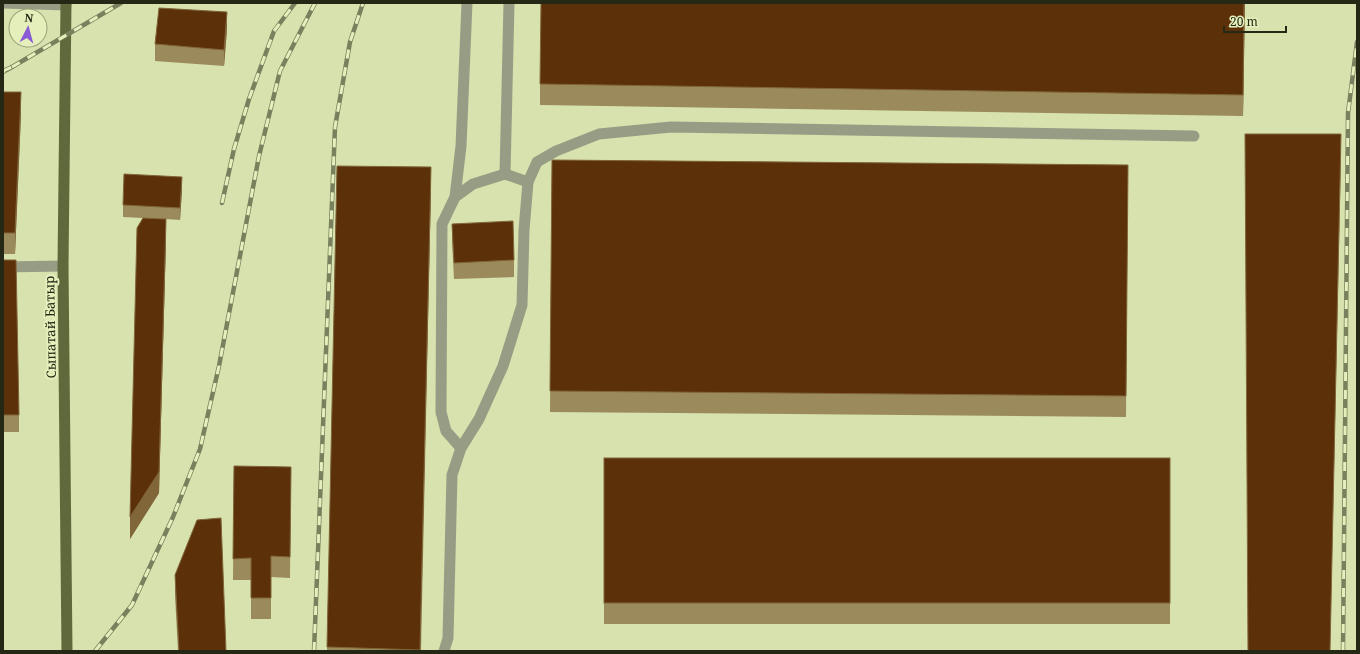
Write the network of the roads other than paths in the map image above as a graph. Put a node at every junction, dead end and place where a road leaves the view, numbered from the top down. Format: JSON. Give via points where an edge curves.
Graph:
{"nodes":[{"id":1,"x":3,"y":3,"type":"edge"},
{"id":2,"x":467,"y":3,"type":"edge"},
{"id":3,"x":509,"y":3,"type":"edge"},
{"id":4,"x":66,"y":4,"type":"edge"},
{"id":5,"x":1194,"y":136,"type":"dead end"},
{"id":6,"x":505,"y":174,"type":"junction"},
{"id":7,"x":528,"y":182,"type":"junction"},
{"id":8,"x":455,"y":197,"type":"junction"},
{"id":9,"x":63,"y":266,"type":"junction"},
{"id":10,"x":3,"y":268,"type":"edge"},
{"id":11,"x":461,"y":448,"type":"junction"},
{"id":12,"x":67,"y":651,"type":"edge"},
{"id":13,"x":444,"y":651,"type":"edge"}],
"edges":[{"from":1,"to":4,"type":"lane"},
{"from":2,"to":8,"type":"lane","via":[[461,146]]},
{"from":3,"to":6,"type":"lane"},
{"from":4,"to":9,"type":"main road","name":"Сыпатай Батыр"},
{"from":5,"to":7,"type":"lane","via":[[671,126],[599,134],[556,151],[537,162]]},
{"from":6,"to":7,"type":"lane"},
{"from":6,"to":8,"type":"lane","via":[[473,184]]},
{"from":7,"to":11,"type":"lane","via":[[522,305],[503,366],[479,419]]},
{"from":8,"to":11,"type":"lane","via":[[442,224],[441,412],[446,431]]},
{"from":9,"to":10,"type":"lane"},
{"from":9,"to":12,"type":"main road","name":"Сыпатай Батыр"},
{"from":11,"to":13,"type":"lane","via":[[452,475],[448,638]]}]}
